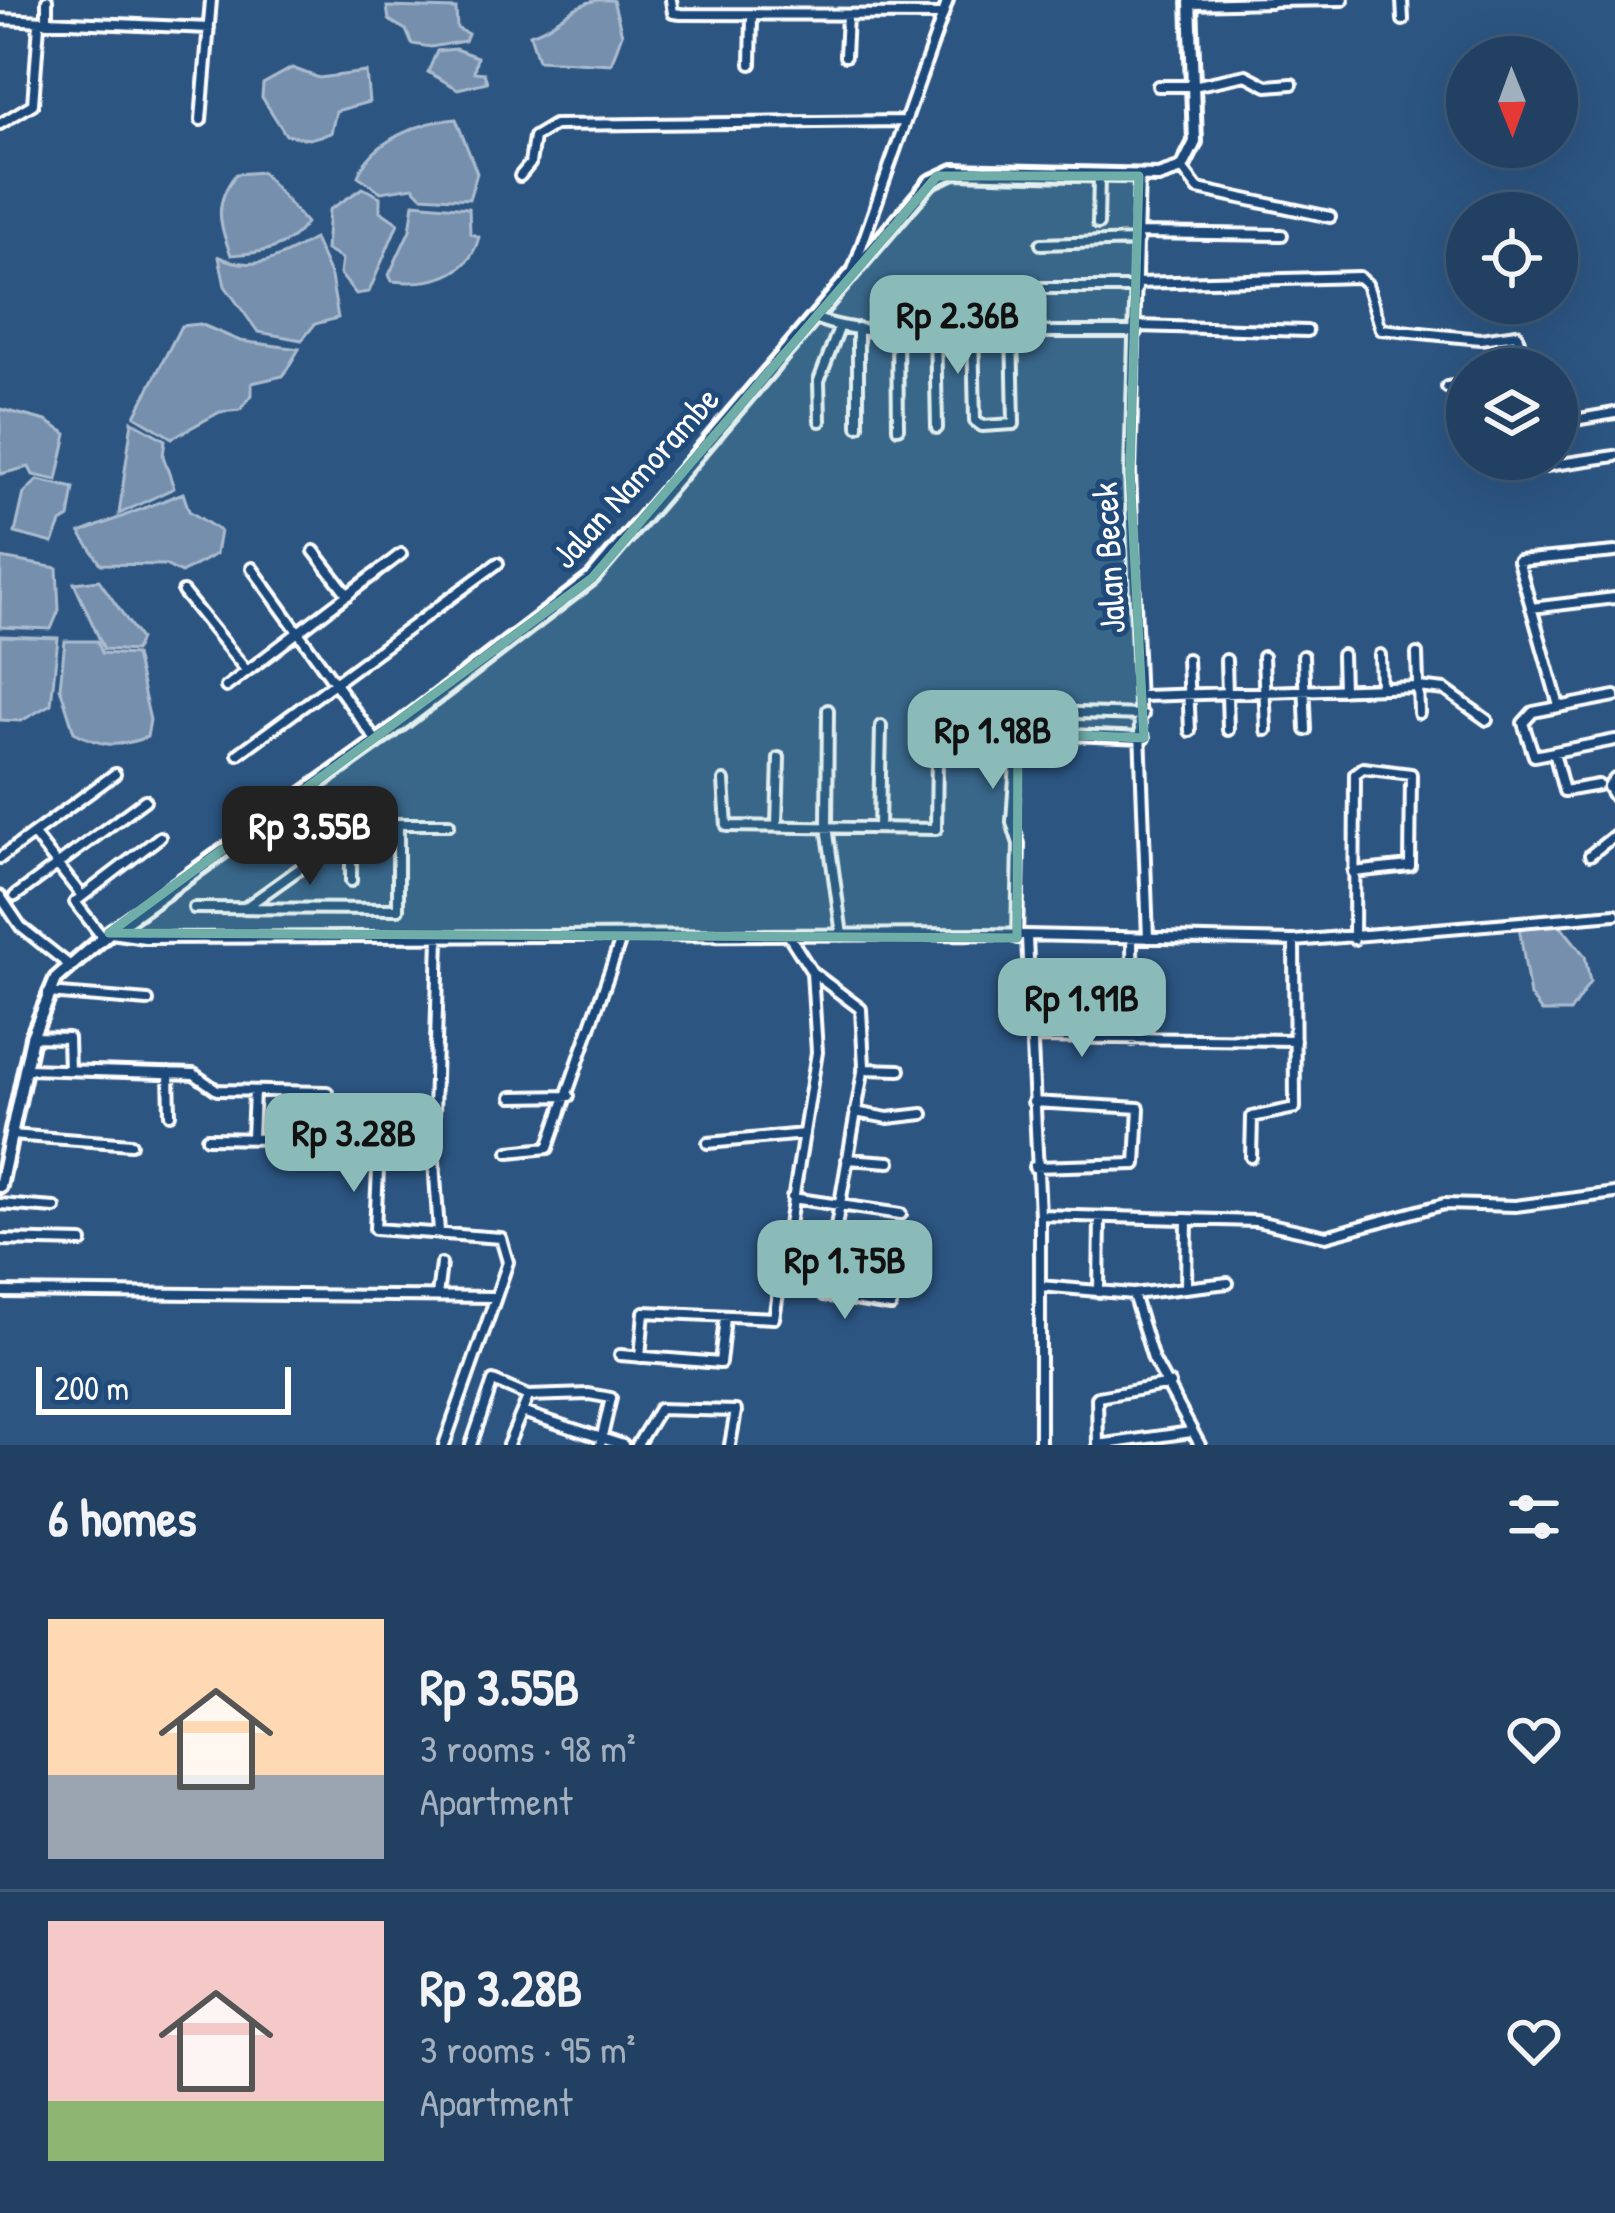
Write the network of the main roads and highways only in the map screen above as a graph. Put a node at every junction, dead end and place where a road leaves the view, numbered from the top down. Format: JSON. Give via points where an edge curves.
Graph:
{"nodes":[{"id":1,"x":1190,"y":2,"type":"edge"},
{"id":2,"x":0,"y":1186,"type":"edge"}],
"edges":[{"from":1,"to":2,"type":"main road","name":"Jalan Namorambe","via":[[1195,149],[1182,167],[1139,176],[946,172],[930,182],[592,578],[70,965],[46,992]]}]}
